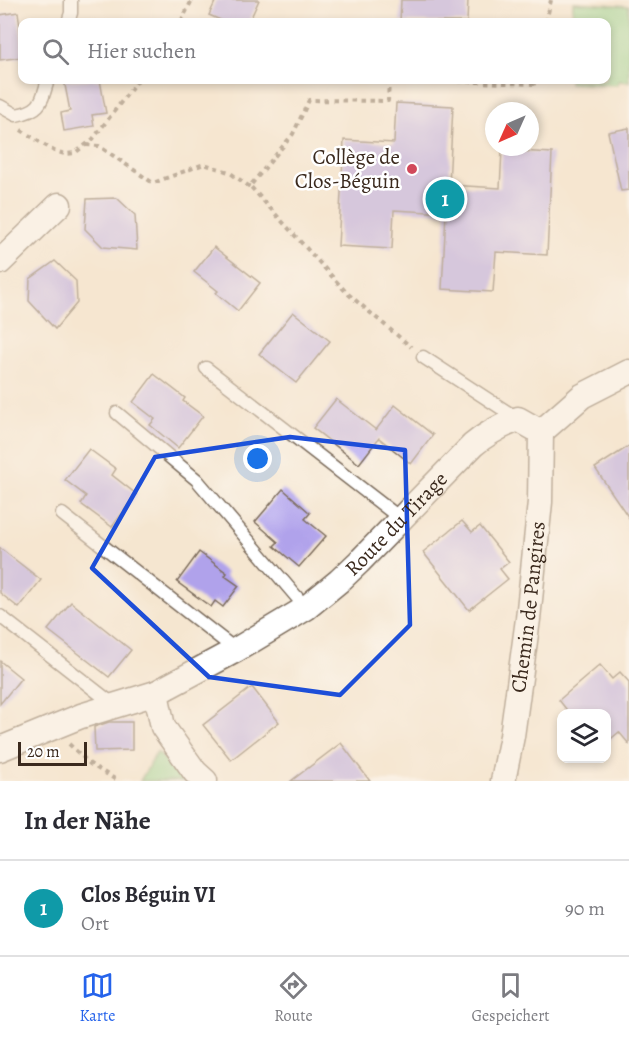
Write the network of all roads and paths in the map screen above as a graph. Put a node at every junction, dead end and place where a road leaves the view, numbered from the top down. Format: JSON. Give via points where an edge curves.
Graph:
{"nodes":[{"id":1,"x":71,"y":0,"type":"edge"},
{"id":2,"x":192,"y":0,"type":"edge"},
{"id":3,"x":551,"y":0,"type":"edge"},
{"id":4,"x":69,"y":18,"type":"edge"},
{"id":5,"x":184,"y":18,"type":"edge"},
{"id":6,"x":547,"y":18,"type":"edge"},
{"id":7,"x":47,"y":84,"type":"edge"},
{"id":8,"x":135,"y":84,"type":"edge"},
{"id":9,"x":389,"y":84,"type":"edge"},
{"id":10,"x":0,"y":106,"type":"edge"},
{"id":11,"x":18,"y":129,"type":"dead end"},
{"id":12,"x":86,"y":145,"type":"junction"},
{"id":13,"x":251,"y":187,"type":"junction"},
{"id":14,"x":59,"y":205,"type":"dead end"},
{"id":15,"x":0,"y":262,"type":"edge"},
{"id":16,"x":423,"y":357,"type":"joint"},
{"id":17,"x":206,"y":368,"type":"dead end"},
{"id":18,"x":629,"y":372,"type":"edge"},
{"id":19,"x":117,"y":413,"type":"dead end"},
{"id":20,"x":518,"y":419,"type":"junction"},
{"id":21,"x":541,"y":432,"type":"junction"},
{"id":22,"x":62,"y":514,"type":"dead end"},
{"id":23,"x":400,"y":519,"type":"junction"},
{"id":24,"x":306,"y":608,"type":"junction"},
{"id":25,"x":0,"y":616,"type":"edge"},
{"id":26,"x":236,"y":650,"type":"junction"},
{"id":27,"x":156,"y":693,"type":"junction"},
{"id":28,"x":114,"y":705,"type":"junction"},
{"id":29,"x":52,"y":728,"type":"junction"},
{"id":30,"x":2,"y":746,"type":"edge"},
{"id":31,"x":118,"y":781,"type":"edge"},
{"id":32,"x":205,"y":781,"type":"edge"},
{"id":33,"x":503,"y":781,"type":"edge"}],
"edges":[{"from":1,"to":4,"type":"lane"},
{"from":2,"to":5,"type":"path"},
{"from":3,"to":6,"type":"path"},
{"from":7,"to":10,"type":"lane","via":[[40,105],[28,113],[16,115]]},
{"from":8,"to":12,"type":"path"},
{"from":9,"to":13,"type":"path","via":[[387,101],[309,100],[293,134]]},
{"from":11,"to":12,"type":"path","via":[[54,152],[75,153]]},
{"from":12,"to":13,"type":"path","via":[[99,146],[153,183],[204,164],[229,172]]},
{"from":13,"to":16,"type":"path","via":[[347,293]]},
{"from":14,"to":15,"type":"street"},
{"from":16,"to":20,"type":"lane"},
{"from":17,"to":23,"type":"lane"},
{"from":18,"to":21,"type":"street","via":[[582,396]]},
{"from":19,"to":24,"type":"lane","via":[[197,480]]},
{"from":20,"to":21,"type":"street"},
{"from":20,"to":23,"type":"street","name":"Route du Tirage","via":[[473,445]]},
{"from":21,"to":33,"type":"street","name":"Chemin de Pangires","via":[[540,501],[528,619]]},
{"from":22,"to":26,"type":"lane"},
{"from":23,"to":24,"type":"street","name":"Route du Tirage"},
{"from":24,"to":26,"type":"street","name":"Route du Tirage"},
{"from":25,"to":28,"type":"lane"},
{"from":26,"to":27,"type":"street","name":"Route du Tirage"},
{"from":27,"to":28,"type":"street","name":"Route du Tirage"},
{"from":27,"to":32,"type":"street","via":[[163,727]]},
{"from":28,"to":29,"type":"street","name":"Route du Tirage"},
{"from":29,"to":30,"type":"street","name":"Route du Tirage"},
{"from":29,"to":31,"type":"path","via":[[90,764]]}]}
